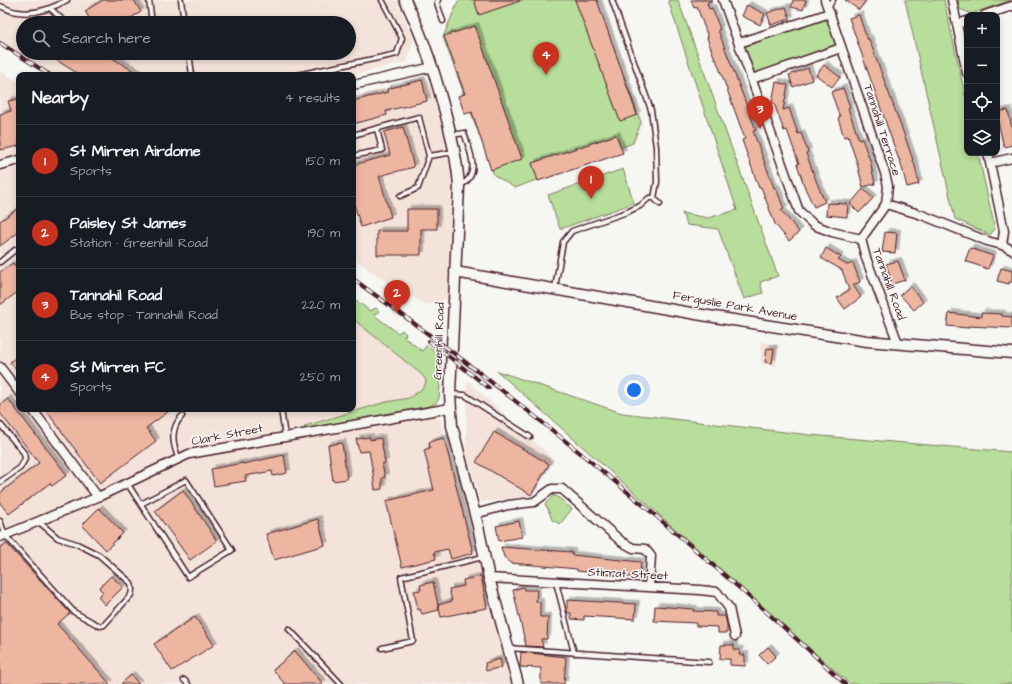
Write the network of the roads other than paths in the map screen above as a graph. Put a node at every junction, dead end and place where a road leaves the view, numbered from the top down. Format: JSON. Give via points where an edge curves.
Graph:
{"nodes":[{"id":1,"x":68,"y":0,"type":"edge"},
{"id":2,"x":149,"y":0,"type":"edge"},
{"id":3,"x":181,"y":0,"type":"edge"},
{"id":4,"x":382,"y":0,"type":"edge"},
{"id":5,"x":405,"y":0,"type":"edge"},
{"id":6,"x":438,"y":0,"type":"edge"},
{"id":7,"x":612,"y":0,"type":"edge"},
{"id":8,"x":723,"y":0,"type":"edge"},
{"id":9,"x":834,"y":0,"type":"edge"},
{"id":10,"x":952,"y":0,"type":"edge"},
{"id":11,"x":0,"y":6,"type":"edge"},
{"id":12,"x":828,"y":6,"type":"edge"},
{"id":13,"x":1012,"y":6,"type":"edge"},
{"id":14,"x":51,"y":9,"type":"junction"},
{"id":15,"x":994,"y":12,"type":"edge"},
{"id":16,"x":58,"y":16,"type":"edge"},
{"id":17,"x":151,"y":16,"type":"edge"},
{"id":18,"x":183,"y":16,"type":"edge"},
{"id":19,"x":443,"y":21,"type":"dead end"},
{"id":20,"x":964,"y":22,"type":"edge"},
{"id":21,"x":957,"y":24,"type":"junction"},
{"id":22,"x":739,"y":43,"type":"junction"},
{"id":23,"x":841,"y":48,"type":"junction"},
{"id":24,"x":964,"y":58,"type":"edge"},
{"id":25,"x":190,"y":60,"type":"edge"},
{"id":26,"x":433,"y":68,"type":"junction"},
{"id":27,"x":192,"y":72,"type":"edge"},
{"id":28,"x":311,"y":72,"type":"edge"},
{"id":29,"x":752,"y":79,"type":"junction"},
{"id":30,"x":356,"y":84,"type":"edge"},
{"id":31,"x":377,"y":128,"type":"junction"},
{"id":32,"x":356,"y":134,"type":"edge"},
{"id":33,"x":452,"y":135,"type":"junction"},
{"id":34,"x":455,"y":152,"type":"junction"},
{"id":35,"x":356,"y":155,"type":"edge"},
{"id":36,"x":429,"y":156,"type":"junction"},
{"id":37,"x":989,"y":156,"type":"edge"},
{"id":38,"x":1012,"y":158,"type":"edge"},
{"id":39,"x":16,"y":161,"type":"edge"},
{"id":40,"x":990,"y":163,"type":"junction"},
{"id":41,"x":0,"y":165,"type":"edge"},
{"id":42,"x":459,"y":186,"type":"junction"},
{"id":43,"x":400,"y":196,"type":"dead end"},
{"id":44,"x":654,"y":198,"type":"junction"},
{"id":45,"x":660,"y":204,"type":"dead end"},
{"id":46,"x":886,"y":204,"type":"junction"},
{"id":47,"x":861,"y":239,"type":"junction"},
{"id":48,"x":1002,"y":245,"type":"junction"},
{"id":49,"x":15,"y":250,"type":"dead end"},
{"id":50,"x":1012,"y":250,"type":"edge"},
{"id":51,"x":0,"y":262,"type":"edge"},
{"id":52,"x":455,"y":272,"type":"junction"},
{"id":53,"x":556,"y":288,"type":"junction"},
{"id":54,"x":898,"y":343,"type":"junction"},
{"id":55,"x":1012,"y":353,"type":"edge"},
{"id":56,"x":2,"y":373,"type":"edge"},
{"id":57,"x":16,"y":389,"type":"edge"},
{"id":58,"x":450,"y":394,"type":"junction"},
{"id":59,"x":450,"y":408,"type":"junction"},
{"id":60,"x":34,"y":412,"type":"edge"},
{"id":61,"x":281,"y":412,"type":"edge"},
{"id":62,"x":182,"y":416,"type":"dead end"},
{"id":63,"x":0,"y":424,"type":"edge"},
{"id":64,"x":285,"y":437,"type":"junction"},
{"id":65,"x":530,"y":437,"type":"dead end"},
{"id":66,"x":179,"y":459,"type":"junction"},
{"id":67,"x":0,"y":482,"type":"edge"},
{"id":68,"x":127,"y":483,"type":"junction"},
{"id":69,"x":98,"y":497,"type":"junction"},
{"id":70,"x":141,"y":504,"type":"junction"},
{"id":71,"x":475,"y":514,"type":"junction"},
{"id":72,"x":0,"y":521,"type":"edge"},
{"id":73,"x":38,"y":522,"type":"junction"},
{"id":74,"x":2,"y":536,"type":"edge"},
{"id":75,"x":484,"y":557,"type":"junction"},
{"id":76,"x":489,"y":578,"type":"junction"},
{"id":77,"x":556,"y":582,"type":"junction"},
{"id":78,"x":649,"y":587,"type":"junction"},
{"id":79,"x":289,"y":629,"type":"dead end"},
{"id":80,"x":735,"y":636,"type":"dead end"},
{"id":81,"x":382,"y":648,"type":"dead end"},
{"id":82,"x":508,"y":648,"type":"junction"},
{"id":83,"x":574,"y":652,"type":"junction"},
{"id":84,"x":709,"y":662,"type":"dead end"},
{"id":85,"x":184,"y":680,"type":"dead end"},
{"id":86,"x":188,"y":684,"type":"edge"},
{"id":87,"x":341,"y":684,"type":"edge"},
{"id":88,"x":518,"y":684,"type":"edge"}],
"edges":[{"from":1,"to":14,"type":"lane"},
{"from":2,"to":17,"type":"lane"},
{"from":3,"to":18,"type":"lane"},
{"from":4,"to":28,"type":"lane","via":[[402,38],[397,54]]},
{"from":5,"to":26,"type":"street","name":"Greenhill Road"},
{"from":6,"to":19,"type":"lane"},
{"from":7,"to":44,"type":"lane","via":[[651,110],[656,147],[657,182]]},
{"from":8,"to":22,"type":"street","name":"Tannahill Road"},
{"from":9,"to":12,"type":"lane"},
{"from":10,"to":21,"type":"street"},
{"from":11,"to":14,"type":"lane","via":[[18,12]]},
{"from":12,"to":22,"type":"street"},
{"from":12,"to":23,"type":"street","name":"Tannahill Terrace"},
{"from":13,"to":15,"type":"street"},
{"from":14,"to":16,"type":"lane"},
{"from":20,"to":21,"type":"street"},
{"from":21,"to":24,"type":"street"},
{"from":22,"to":29,"type":"street","name":"Tannahill Road"},
{"from":23,"to":29,"type":"street"},
{"from":23,"to":46,"type":"street","name":"Tannahill Terrace","via":[[885,173],[888,186]]},
{"from":25,"to":27,"type":"lane"},
{"from":26,"to":30,"type":"street"},
{"from":26,"to":33,"type":"street","name":"Greenhill Road"},
{"from":29,"to":47,"type":"street","name":"Tannahill Road","via":[[799,211],[814,225]]},
{"from":31,"to":32,"type":"lane"},
{"from":31,"to":35,"type":"lane","via":[[382,150]]},
{"from":31,"to":36,"type":"lane","via":[[419,117]]},
{"from":33,"to":34,"type":"street","name":"Greenhill Road"},
{"from":33,"to":42,"type":"lane","via":[[464,133],[471,154],[473,172],[467,182]]},
{"from":34,"to":36,"type":"lane"},
{"from":34,"to":42,"type":"street","name":"Greenhill Road"},
{"from":36,"to":43,"type":"lane","via":[[418,188]]},
{"from":37,"to":40,"type":"street"},
{"from":38,"to":40,"type":"street"},
{"from":39,"to":41,"type":"street"},
{"from":40,"to":48,"type":"street","via":[[1004,231]]},
{"from":42,"to":52,"type":"street","name":"Greenhill Road"},
{"from":44,"to":45,"type":"lane"},
{"from":44,"to":53,"type":"lane","via":[[649,198],[627,212],[572,232],[563,242]]},
{"from":46,"to":47,"type":"street"},
{"from":46,"to":48,"type":"street"},
{"from":47,"to":54,"type":"street","name":"Tannahill Road"},
{"from":48,"to":50,"type":"street"},
{"from":49,"to":51,"type":"lane"},
{"from":52,"to":53,"type":"street","name":"Ferguslie Park Avenue"},
{"from":52,"to":58,"type":"street","name":"Greenhill Road"},
{"from":53,"to":54,"type":"street","name":"Ferguslie Park Avenue","via":[[789,329]]},
{"from":54,"to":55,"type":"street","name":"Ferguslie Park Avenue"},
{"from":56,"to":57,"type":"street"},
{"from":58,"to":59,"type":"street","name":"Greenhill Road"},
{"from":58,"to":65,"type":"lane","via":[[465,395]]},
{"from":59,"to":64,"type":"street","name":"Clark Street"},
{"from":59,"to":71,"type":"street","name":"Greenhill Road","via":[[452,426]]},
{"from":60,"to":69,"type":"street"},
{"from":61,"to":64,"type":"lane"},
{"from":62,"to":66,"type":"lane","via":[[174,429],[173,437]]},
{"from":63,"to":67,"type":"lane","via":[[24,453],[25,459],[20,468]]},
{"from":64,"to":66,"type":"street","name":"Clark Street","via":[[190,454]]},
{"from":66,"to":68,"type":"street","name":"Clark Street"},
{"from":68,"to":69,"type":"street","name":"Clark Street"},
{"from":68,"to":70,"type":"lane"},
{"from":69,"to":73,"type":"street","name":"Clark Street"},
{"from":70,"to":70,"type":"lane","via":[[188,578],[232,550],[186,480]]},
{"from":71,"to":75,"type":"street","name":"Greenhill Road"},
{"from":71,"to":78,"type":"street","via":[[508,505],[534,502],[552,489],[562,489],[622,542],[633,548],[645,549],[651,556]]},
{"from":72,"to":74,"type":"lane"},
{"from":73,"to":74,"type":"street","name":"Clark Street"},
{"from":73,"to":74,"type":"lane","via":[[58,538],[99,555],[131,583],[131,595],[104,625],[100,626],[74,612]]},
{"from":75,"to":76,"type":"street","name":"Greenhill Road"},
{"from":75,"to":81,"type":"lane","via":[[401,578],[413,641]]},
{"from":76,"to":77,"type":"street","name":"Stirrat Street"},
{"from":76,"to":82,"type":"street","name":"Greenhill Road"},
{"from":77,"to":78,"type":"street","name":"Stirrat Street"},
{"from":77,"to":83,"type":"lane"},
{"from":78,"to":80,"type":"street","name":"Stirrat Street","via":[[717,592],[729,608]]},
{"from":79,"to":87,"type":"lane"},
{"from":82,"to":83,"type":"lane"},
{"from":82,"to":88,"type":"street","name":"Greenhill Road"},
{"from":83,"to":84,"type":"lane"},
{"from":85,"to":86,"type":"lane"}]}
